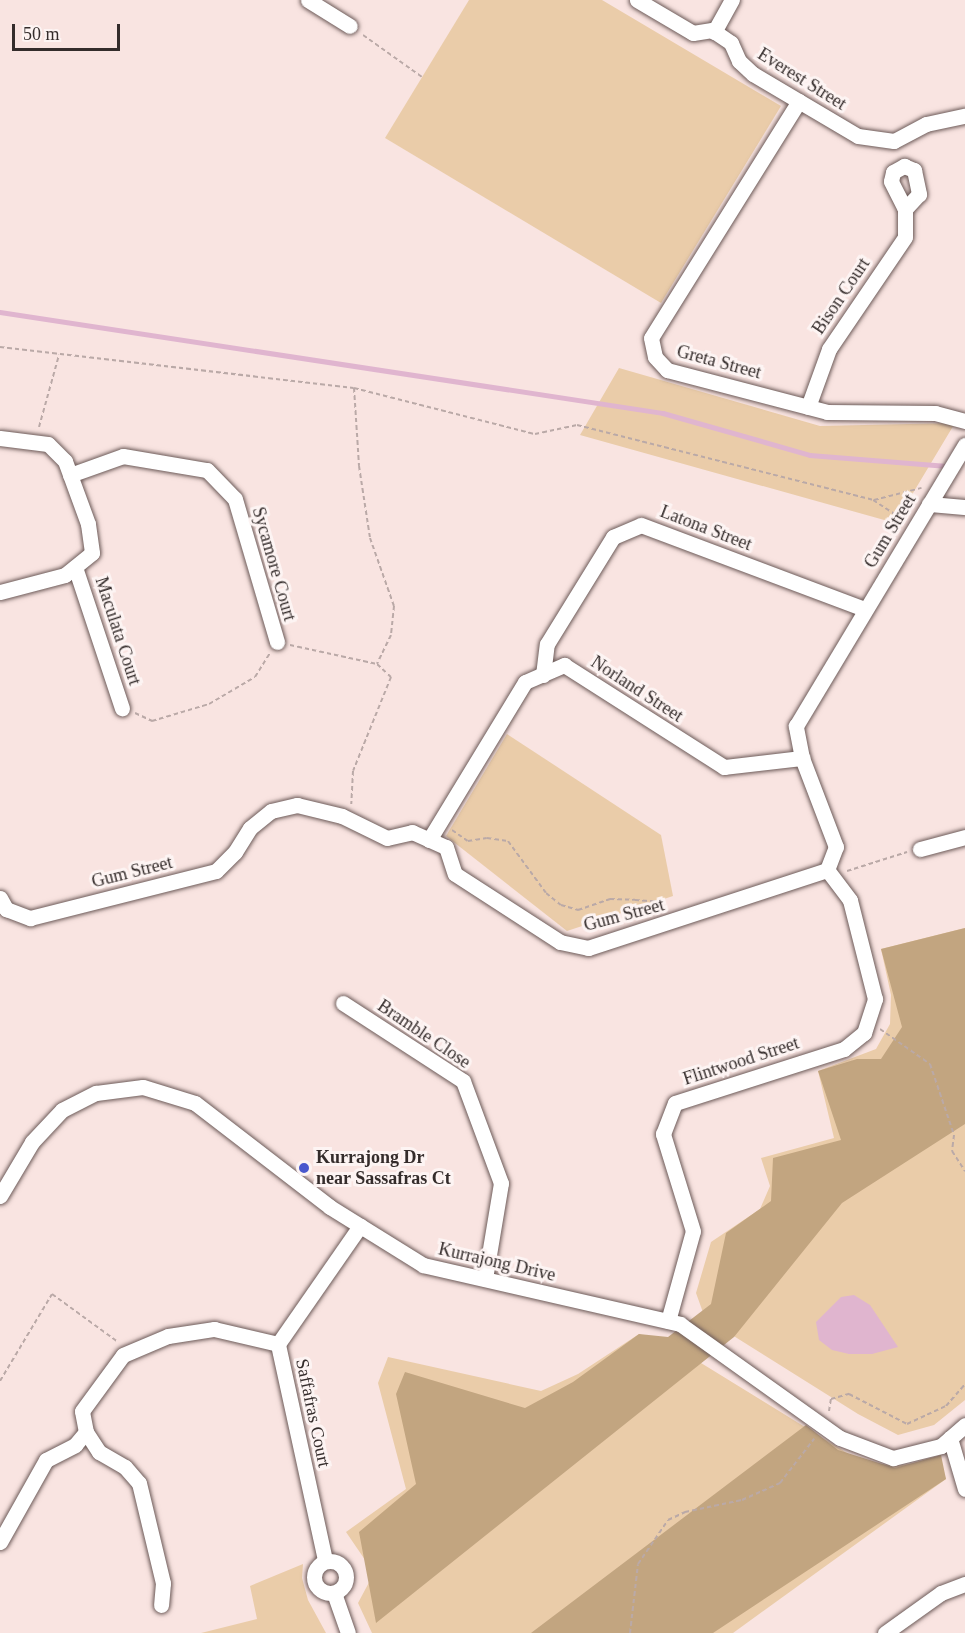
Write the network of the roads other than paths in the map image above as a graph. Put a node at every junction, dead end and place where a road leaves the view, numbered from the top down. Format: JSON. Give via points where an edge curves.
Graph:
{"nodes":[{"id":1,"x":308,"y":0,"type":"edge"},
{"id":2,"x":637,"y":0,"type":"edge"},
{"id":3,"x":732,"y":0,"type":"edge"},
{"id":4,"x":350,"y":26,"type":"road end"},
{"id":5,"x":714,"y":32,"type":"junction"},
{"id":6,"x":799,"y":101,"type":"junction"},
{"id":7,"x":965,"y":116,"type":"edge"},
{"id":8,"x":905,"y":209,"type":"dead end"},
{"id":9,"x":808,"y":407,"type":"junction"},
{"id":10,"x":965,"y":421,"type":"edge"},
{"id":11,"x":0,"y":438,"type":"edge"},
{"id":12,"x":965,"y":445,"type":"edge"},
{"id":13,"x":70,"y":475,"type":"junction"},
{"id":14,"x":929,"y":504,"type":"junction"},
{"id":15,"x":965,"y":507,"type":"edge"},
{"id":16,"x":75,"y":567,"type":"junction"},
{"id":17,"x":0,"y":592,"type":"edge"},
{"id":18,"x":865,"y":609,"type":"junction"},
{"id":19,"x":277,"y":642,"type":"road end"},
{"id":20,"x":543,"y":675,"type":"junction"},
{"id":21,"x":122,"y":708,"type":"road end"},
{"id":22,"x":802,"y":758,"type":"junction"},
{"id":23,"x":965,"y":837,"type":"edge"},
{"id":24,"x":429,"y":840,"type":"junction"},
{"id":25,"x":920,"y":849,"type":"road end"},
{"id":26,"x":830,"y":874,"type":"junction"},
{"id":27,"x":0,"y":898,"type":"edge"},
{"id":28,"x":343,"y":1003,"type":"dead end"},
{"id":29,"x":0,"y":1196,"type":"edge"},
{"id":30,"x":360,"y":1226,"type":"junction"},
{"id":31,"x":485,"y":1279,"type":"junction"},
{"id":32,"x":668,"y":1322,"type":"junction"},
{"id":33,"x":278,"y":1344,"type":"junction"},
{"id":34,"x":965,"y":1425,"type":"edge"},
{"id":35,"x":86,"y":1432,"type":"junction"},
{"id":36,"x":950,"y":1438,"type":"junction"},
{"id":37,"x":965,"y":1489,"type":"edge"},
{"id":38,"x":0,"y":1542,"type":"edge"},
{"id":39,"x":325,"y":1560,"type":"junction"},
{"id":40,"x":965,"y":1584,"type":"edge"},
{"id":41,"x":334,"y":1593,"type":"junction"},
{"id":42,"x":161,"y":1605,"type":"dead end"},
{"id":43,"x":348,"y":1633,"type":"edge"},
{"id":44,"x":885,"y":1633,"type":"edge"}],
"edges":[{"from":1,"to":4,"type":"street"},
{"from":2,"to":5,"type":"street","via":[[693,33]]},
{"from":3,"to":5,"type":"street"},
{"from":5,"to":6,"type":"street","name":"Everest Street","via":[[731,43],[739,61],[753,74]]},
{"from":6,"to":7,"type":"street","name":"Everest Street","via":[[858,136],[894,141],[926,124]]},
{"from":6,"to":9,"type":"street","name":"Greta Street","via":[[651,338],[655,357],[667,370]]},
{"from":8,"to":9,"type":"street","name":"Bison Court","via":[[905,237],[829,349]]},
{"from":9,"to":10,"type":"street","name":"Greta Street","via":[[827,412],[935,413]]},
{"from":11,"to":13,"type":"street","via":[[48,444],[65,461]]},
{"from":12,"to":14,"type":"street","name":"Gum Street"},
{"from":13,"to":16,"type":"street","via":[[88,524],[92,553]]},
{"from":13,"to":19,"type":"street","name":"Sycamore Court","via":[[123,456],[207,470],[235,499]]},
{"from":14,"to":15,"type":"street"},
{"from":14,"to":18,"type":"street","name":"Gum Street"},
{"from":16,"to":17,"type":"street","via":[[65,575]]},
{"from":16,"to":21,"type":"street","name":"Maculata Court"},
{"from":18,"to":20,"type":"street","name":"Latona Street","via":[[641,525],[613,537],[547,644]]},
{"from":18,"to":22,"type":"street","name":"Gum Street","via":[[796,726]]},
{"from":20,"to":22,"type":"street","name":"Norland Street","via":[[564,665],[724,767]]},
{"from":20,"to":24,"type":"street","name":"Norland Street","via":[[525,682]]},
{"from":22,"to":26,"type":"street","name":"Gum Street","via":[[836,847]]},
{"from":23,"to":25,"type":"street"},
{"from":24,"to":26,"type":"street","name":"Gum Street","via":[[446,847],[454,874],[560,942],[588,948]]},
{"from":24,"to":27,"type":"street","name":"Gum Street","via":[[412,832],[387,838],[342,816],[297,805],[271,811],[249,828],[235,852],[216,871],[30,918],[6,909]]},
{"from":26,"to":32,"type":"street","name":"Flintwood Street","via":[[850,900],[875,999],[864,1033],[844,1049],[675,1103],[663,1134],[693,1231]]},
{"from":28,"to":31,"type":"street","name":"Bramble Close","via":[[464,1081],[501,1183]]},
{"from":29,"to":30,"type":"street","name":"Kurrajong Drive","via":[[33,1142],[62,1110],[96,1093],[143,1087],[195,1103]]},
{"from":30,"to":31,"type":"street","name":"Kurrajong Drive","via":[[423,1265]]},
{"from":30,"to":33,"type":"street","name":"Saffafras Court"},
{"from":31,"to":32,"type":"street","name":"Kurrajong Drive"},
{"from":32,"to":36,"type":"street","name":"Kurrajong Drive","via":[[680,1324],[840,1438],[893,1458],[940,1446]]},
{"from":33,"to":35,"type":"street","via":[[214,1329],[168,1336],[123,1355],[82,1412]]},
{"from":33,"to":39,"type":"street","name":"Saffafras Court"},
{"from":34,"to":36,"type":"street","name":"Kurrajong Drive"},
{"from":35,"to":38,"type":"street","via":[[75,1445],[46,1460]]},
{"from":35,"to":42,"type":"street","via":[[99,1452],[125,1467],[139,1483],[163,1582]]},
{"from":36,"to":37,"type":"street"},
{"from":39,"to":41,"type":"street","name":"Saffafras Court","via":[[316,1570],[314,1580],[320,1589]]},
{"from":39,"to":41,"type":"street","via":[[334,1560],[345,1574],[343,1587]]},
{"from":40,"to":44,"type":"street","via":[[941,1593]]},
{"from":41,"to":43,"type":"street","name":"Saffafras Court"}]}
